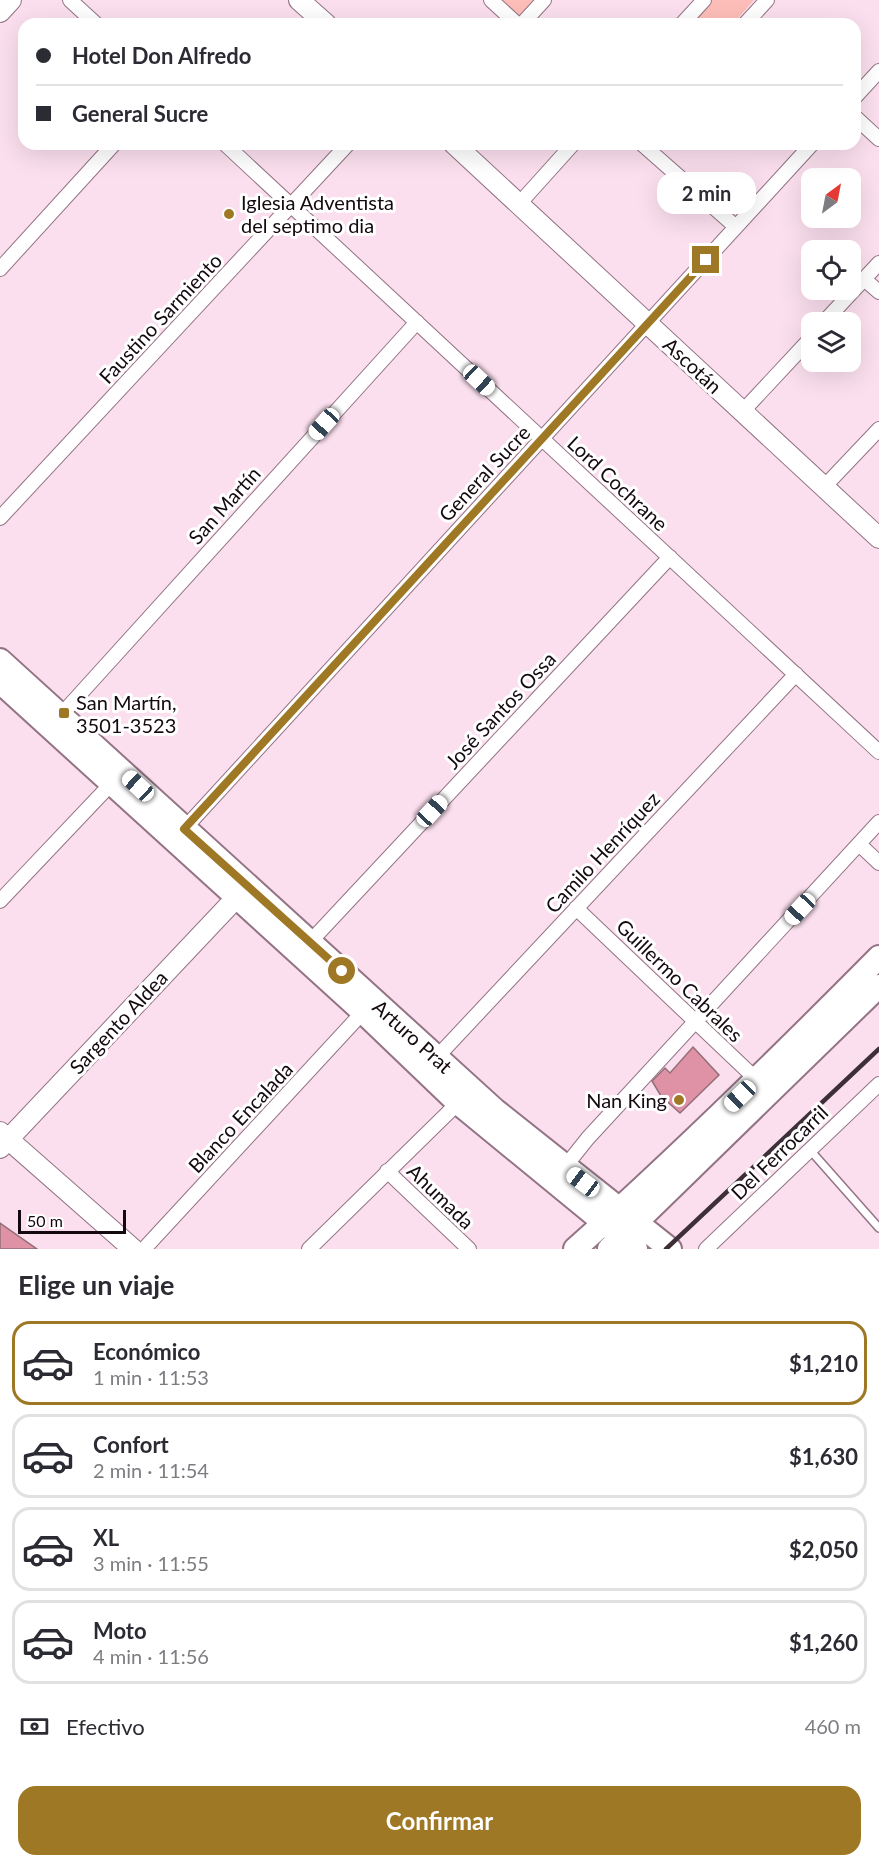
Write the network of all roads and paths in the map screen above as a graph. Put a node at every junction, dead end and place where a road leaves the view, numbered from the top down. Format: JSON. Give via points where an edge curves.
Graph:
{"nodes":[{"id":1,"x":11,"y":0,"type":"edge"},
{"id":2,"x":70,"y":0,"type":"edge"},
{"id":3,"x":299,"y":0,"type":"edge"},
{"id":4,"x":491,"y":0,"type":"edge"},
{"id":5,"x":544,"y":0,"type":"edge"},
{"id":6,"x":704,"y":0,"type":"edge"},
{"id":7,"x":768,"y":0,"type":"edge"},
{"id":8,"x":0,"y":12,"type":"edge"},
{"id":9,"x":90,"y":18,"type":"edge"},
{"id":10,"x":319,"y":18,"type":"edge"},
{"id":11,"x":510,"y":18,"type":"edge"},
{"id":12,"x":528,"y":18,"type":"edge"},
{"id":13,"x":688,"y":18,"type":"edge"},
{"id":14,"x":751,"y":18,"type":"edge"},
{"id":15,"x":879,"y":71,"type":"edge"},
{"id":16,"x":861,"y":90,"type":"edge"},
{"id":17,"x":861,"y":122,"type":"edge"},
{"id":18,"x":879,"y":139,"type":"edge"},
{"id":19,"x":109,"y":150,"type":"edge"},
{"id":20,"x":231,"y":150,"type":"edge"},
{"id":21,"x":342,"y":150,"type":"edge"},
{"id":22,"x":460,"y":150,"type":"edge"},
{"id":23,"x":568,"y":150,"type":"edge"},
{"id":24,"x":649,"y":150,"type":"edge"},
{"id":25,"x":807,"y":150,"type":"edge"},
{"id":26,"x":519,"y":204,"type":"junction"},
{"id":27,"x":291,"y":205,"type":"junction"},
{"id":28,"x":736,"y":227,"type":"junction"},
{"id":29,"x":879,"y":263,"type":"edge"},
{"id":30,"x":0,"y":269,"type":"edge"},
{"id":31,"x":864,"y":279,"type":"junction"},
{"id":32,"x":879,"y":292,"type":"edge"},
{"id":33,"x":833,"y":312,"type":"edge"},
{"id":34,"x":417,"y":322,"type":"junction"},
{"id":35,"x":648,"y":324,"type":"junction"},
{"id":36,"x":801,"y":349,"type":"edge"},
{"id":37,"x":743,"y":411,"type":"junction"},
{"id":38,"x":879,"y":429,"type":"edge"},
{"id":39,"x":542,"y":438,"type":"junction"},
{"id":40,"x":824,"y":487,"type":"junction"},
{"id":41,"x":0,"y":518,"type":"edge"},
{"id":42,"x":879,"y":538,"type":"edge"},
{"id":43,"x":670,"y":557,"type":"junction"},
{"id":44,"x":0,"y":660,"type":"edge"},
{"id":45,"x":796,"y":674,"type":"junction"},
{"id":46,"x":0,"y":682,"type":"edge"},
{"id":47,"x":61,"y":715,"type":"junction"},
{"id":48,"x":879,"y":752,"type":"edge"},
{"id":49,"x":111,"y":784,"type":"junction"},
{"id":50,"x":879,"y":822,"type":"edge"},
{"id":51,"x":184,"y":829,"type":"junction"},
{"id":52,"x":859,"y":844,"type":"junction"},
{"id":53,"x":879,"y":863,"type":"edge"},
{"id":54,"x":237,"y":897,"type":"junction"},
{"id":55,"x":0,"y":901,"type":"edge"},
{"id":56,"x":576,"y":908,"type":"junction"},
{"id":57,"x":310,"y":942,"type":"junction"},
{"id":58,"x":879,"y":957,"type":"edge"},
{"id":59,"x":879,"y":986,"type":"edge"},
{"id":60,"x":363,"y":1012,"type":"junction"},
{"id":61,"x":696,"y":1022,"type":"junction"},
{"id":62,"x":437,"y":1057,"type":"junction"},
{"id":63,"x":757,"y":1080,"type":"junction"},
{"id":64,"x":879,"y":1084,"type":"edge"},
{"id":65,"x":458,"y":1103,"type":"junction"},
{"id":66,"x":3,"y":1140,"type":"edge"},
{"id":67,"x":810,"y":1150,"type":"junction"},
{"id":68,"x":564,"y":1168,"type":"junction"},
{"id":69,"x":387,"y":1171,"type":"junction"},
{"id":70,"x":879,"y":1228,"type":"edge"},
{"id":71,"x":621,"y":1232,"type":"edge"},
{"id":72,"x":314,"y":1247,"type":"edge"},
{"id":73,"x":133,"y":1249,"type":"edge"},
{"id":74,"x":144,"y":1249,"type":"edge"},
{"id":75,"x":469,"y":1249,"type":"edge"},
{"id":76,"x":575,"y":1249,"type":"edge"},
{"id":77,"x":670,"y":1249,"type":"edge"},
{"id":78,"x":706,"y":1249,"type":"edge"}],
"edges":[{"from":1,"to":8,"type":"street"},
{"from":2,"to":9,"type":"street"},
{"from":3,"to":10,"type":"street"},
{"from":4,"to":11,"type":"street"},
{"from":5,"to":12,"type":"street"},
{"from":6,"to":13,"type":"street"},
{"from":7,"to":14,"type":"street"},
{"from":15,"to":16,"type":"street"},
{"from":17,"to":18,"type":"street"},
{"from":19,"to":30,"type":"street"},
{"from":20,"to":27,"type":"street","name":"Lord Cochrane"},
{"from":21,"to":27,"type":"street","name":"Faustino Sarmiento"},
{"from":22,"to":26,"type":"street","name":"Ascotán"},
{"from":23,"to":26,"type":"street"},
{"from":24,"to":28,"type":"street"},
{"from":25,"to":28,"type":"street","name":"General Sucre"},
{"from":26,"to":35,"type":"street","name":"Ascotán"},
{"from":27,"to":34,"type":"street","name":"Lord Cochrane"},
{"from":27,"to":41,"type":"street","name":"Faustino Sarmiento"},
{"from":28,"to":35,"type":"street","name":"General Sucre"},
{"from":29,"to":31,"type":"street"},
{"from":31,"to":32,"type":"street"},
{"from":31,"to":33,"type":"street"},
{"from":34,"to":39,"type":"street","name":"Lord Cochrane"},
{"from":34,"to":47,"type":"street","name":"San Martín"},
{"from":35,"to":37,"type":"street","name":"Ascotán"},
{"from":35,"to":39,"type":"street","name":"General Sucre"},
{"from":36,"to":37,"type":"street"},
{"from":37,"to":40,"type":"street","name":"Ascotán"},
{"from":38,"to":40,"type":"street"},
{"from":39,"to":43,"type":"street","name":"Lord Cochrane"},
{"from":39,"to":51,"type":"street","name":"General Sucre"},
{"from":40,"to":42,"type":"street","name":"Ascotán"},
{"from":43,"to":45,"type":"street","name":"Lord Cochrane"},
{"from":43,"to":57,"type":"street","name":"José Santos Ossa"},
{"from":44,"to":47,"type":"main road","name":"Arturo Prat"},
{"from":45,"to":48,"type":"street","name":"Lord Cochrane"},
{"from":45,"to":56,"type":"street","name":"Camilo Henríquez"},
{"from":46,"to":49,"type":"main road","name":"Arturo Prat"},
{"from":47,"to":51,"type":"main road","name":"Arturo Prat"},
{"from":49,"to":54,"type":"main road","name":"Arturo Prat"},
{"from":49,"to":55,"type":"street"},
{"from":50,"to":52,"type":"street"},
{"from":51,"to":57,"type":"main road","name":"Arturo Prat"},
{"from":52,"to":53,"type":"street"},
{"from":52,"to":61,"type":"street"},
{"from":54,"to":60,"type":"main road","name":"Arturo Prat"},
{"from":54,"to":66,"type":"street","name":"Sargento Aldea"},
{"from":56,"to":61,"type":"street","name":"Guillermo Cabrales"},
{"from":56,"to":62,"type":"street","name":"Camilo Henríquez"},
{"from":57,"to":62,"type":"main road","name":"Arturo Prat"},
{"from":58,"to":63,"type":"main road"},
{"from":59,"to":71,"type":"main road"},
{"from":60,"to":65,"type":"main road","name":"Arturo Prat"},
{"from":60,"to":74,"type":"street","name":"Blanco Encalada"},
{"from":61,"to":63,"type":"street","name":"Guillermo Cabrales"},
{"from":61,"to":68,"type":"street"},
{"from":62,"to":68,"type":"main road","name":"Arturo Prat"},
{"from":63,"to":71,"type":"main road"},
{"from":64,"to":67,"type":"street","name":"Del Ferrocarril"},
{"from":65,"to":69,"type":"street"},
{"from":65,"to":71,"type":"main road","name":"Arturo Prat"},
{"from":66,"to":73,"type":"street"},
{"from":67,"to":70,"type":"lane"},
{"from":67,"to":78,"type":"street","name":"Del Ferrocarril"},
{"from":68,"to":71,"type":"main road","name":"Arturo Prat"},
{"from":69,"to":72,"type":"street"},
{"from":69,"to":75,"type":"street","name":"Ahumada"},
{"from":71,"to":76,"type":"main road"},
{"from":71,"to":77,"type":"main road"}]}
